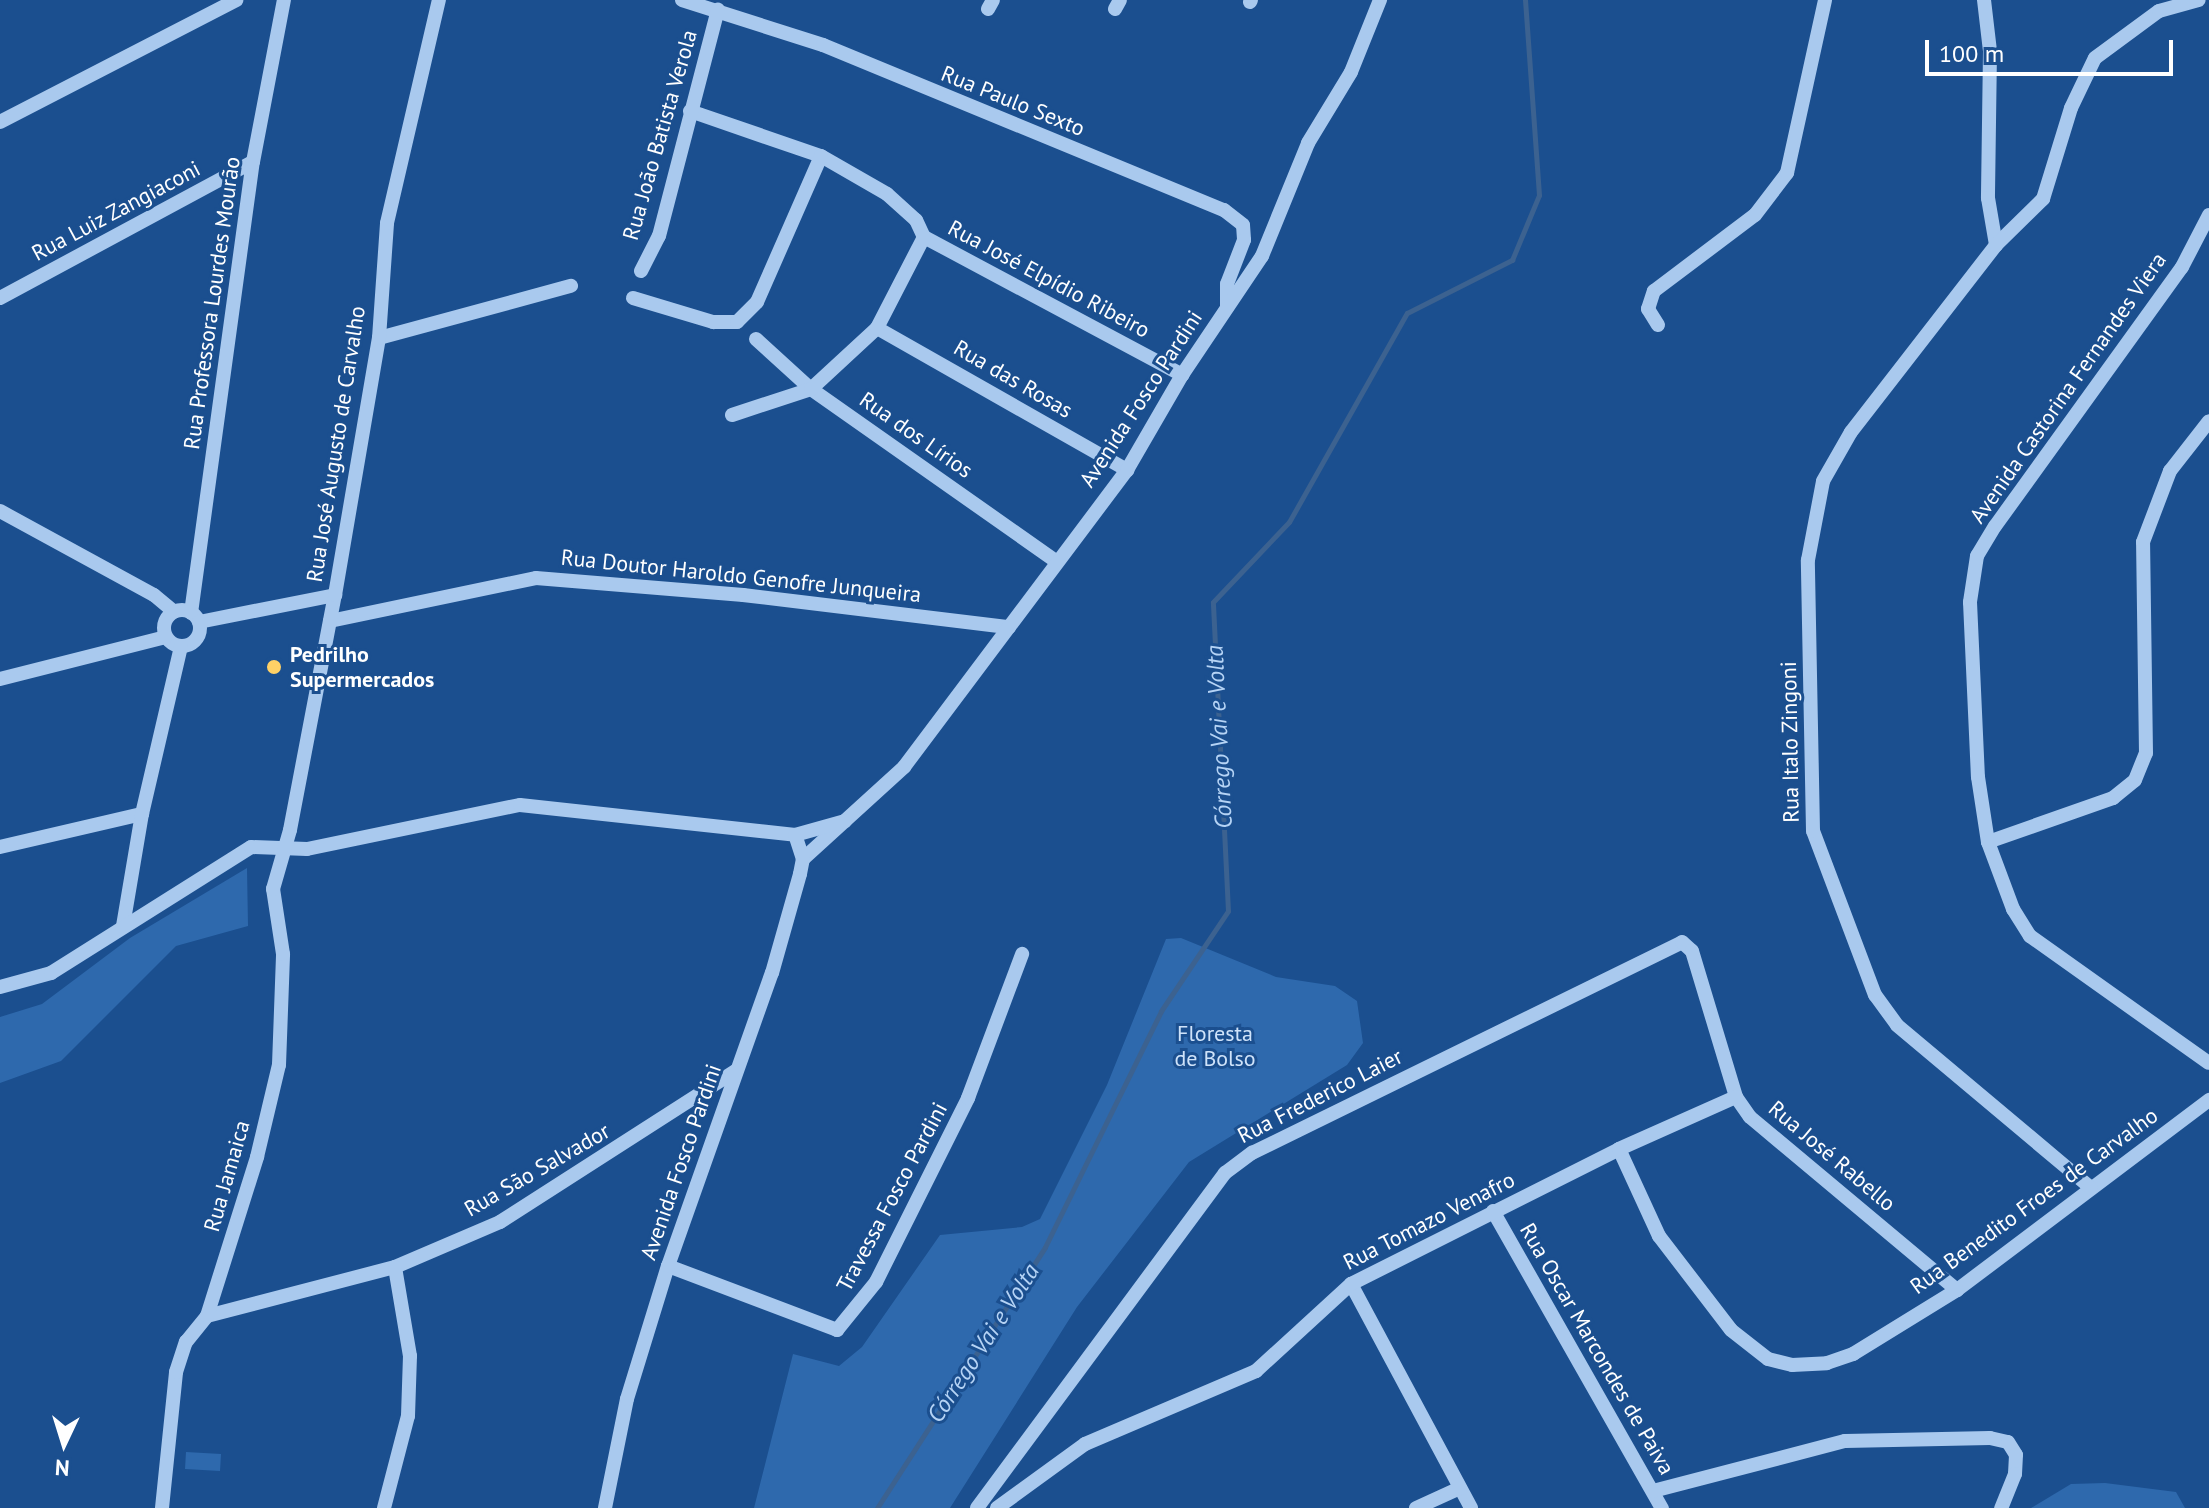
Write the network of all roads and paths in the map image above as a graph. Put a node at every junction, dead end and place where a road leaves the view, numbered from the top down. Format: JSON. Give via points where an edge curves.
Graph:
{"nodes":[{"id":1,"x":236,"y":0,"type":"edge"},
{"id":2,"x":284,"y":0,"type":"edge"},
{"id":3,"x":439,"y":0,"type":"edge"},
{"id":4,"x":1380,"y":0,"type":"edge"},
{"id":5,"x":1825,"y":0,"type":"edge"},
{"id":6,"x":1984,"y":0,"type":"edge"},
{"id":7,"x":2199,"y":0,"type":"edge"},
{"id":8,"x":687,"y":1,"type":"edge"},
{"id":9,"x":718,"y":10,"type":"junction"},
{"id":10,"x":690,"y":111,"type":"junction"},
{"id":11,"x":0,"y":122,"type":"edge"},
{"id":12,"x":821,"y":156,"type":"junction"},
{"id":13,"x":253,"y":162,"type":"junction"},
{"id":14,"x":2209,"y":215,"type":"edge"},
{"id":15,"x":924,"y":237,"type":"junction"},
{"id":16,"x":1996,"y":245,"type":"junction"},
{"id":17,"x":641,"y":271,"type":"dead end"},
{"id":18,"x":571,"y":286,"type":"dead end"},
{"id":19,"x":0,"y":298,"type":"edge"},
{"id":20,"x":633,"y":298,"type":"dead end"},
{"id":21,"x":1227,"y":307,"type":"junction"},
{"id":22,"x":1658,"y":325,"type":"dead end"},
{"id":23,"x":877,"y":328,"type":"junction"},
{"id":24,"x":379,"y":338,"type":"junction"},
{"id":25,"x":756,"y":339,"type":"dead end"},
{"id":26,"x":1182,"y":375,"type":"junction"},
{"id":27,"x":811,"y":389,"type":"junction"},
{"id":28,"x":732,"y":415,"type":"dead end"},
{"id":29,"x":2209,"y":421,"type":"edge"},
{"id":30,"x":1127,"y":470,"type":"junction"},
{"id":31,"x":0,"y":511,"type":"edge"},
{"id":32,"x":1056,"y":561,"type":"junction"},
{"id":33,"x":335,"y":595,"type":"junction"},
{"id":34,"x":174,"y":612,"type":"junction"},
{"id":35,"x":195,"y":618,"type":"junction"},
{"id":36,"x":330,"y":621,"type":"junction"},
{"id":37,"x":1009,"y":627,"type":"junction"},
{"id":38,"x":166,"y":637,"type":"junction"},
{"id":39,"x":181,"y":646,"type":"junction"},
{"id":40,"x":0,"y":679,"type":"edge"},
{"id":41,"x":142,"y":814,"type":"junction"},
{"id":42,"x":848,"y":820,"type":"junction"},
{"id":43,"x":795,"y":835,"type":"junction"},
{"id":44,"x":1988,"y":842,"type":"junction"},
{"id":45,"x":0,"y":847,"type":"edge"},
{"id":46,"x":283,"y":847,"type":"junction"},
{"id":47,"x":803,"y":859,"type":"junction"},
{"id":48,"x":123,"y":926,"type":"junction"},
{"id":49,"x":1682,"y":942,"type":"joint"},
{"id":50,"x":1022,"y":954,"type":"dead end"},
{"id":51,"x":0,"y":987,"type":"edge"},
{"id":52,"x":2209,"y":1063,"type":"edge"},
{"id":53,"x":736,"y":1071,"type":"junction"},
{"id":54,"x":1736,"y":1097,"type":"junction"},
{"id":55,"x":2209,"y":1100,"type":"edge"},
{"id":56,"x":1619,"y":1149,"type":"junction"},
{"id":57,"x":2091,"y":1188,"type":"junction"},
{"id":58,"x":1493,"y":1211,"type":"junction"},
{"id":59,"x":668,"y":1266,"type":"junction"},
{"id":60,"x":395,"y":1267,"type":"junction"},
{"id":61,"x":1351,"y":1284,"type":"junction"},
{"id":62,"x":1957,"y":1290,"type":"junction"},
{"id":63,"x":207,"y":1316,"type":"junction"},
{"id":64,"x":1460,"y":1488,"type":"junction"},
{"id":65,"x":1653,"y":1491,"type":"junction"},
{"id":66,"x":162,"y":1508,"type":"edge"},
{"id":67,"x":384,"y":1508,"type":"edge"},
{"id":68,"x":605,"y":1508,"type":"edge"},
{"id":69,"x":977,"y":1508,"type":"edge"},
{"id":70,"x":997,"y":1508,"type":"edge"},
{"id":71,"x":1416,"y":1508,"type":"edge"},
{"id":72,"x":1471,"y":1508,"type":"edge"},
{"id":73,"x":1662,"y":1508,"type":"edge"},
{"id":74,"x":2001,"y":1508,"type":"edge"}],
"edges":[{"from":1,"to":11,"type":"street"},
{"from":2,"to":13,"type":"street","name":"Rua Professora Lourdes Mourão"},
{"from":3,"to":24,"type":"street","name":"Rua José Augusto de Carvalho","via":[[387,223]]},
{"from":4,"to":21,"type":"street","name":"Avenida Fosco Pardini","via":[[1351,72],[1308,143],[1262,256]]},
{"from":5,"to":22,"type":"street","via":[[1787,173],[1755,215],[1654,291],[1648,309]]},
{"from":6,"to":16,"type":"street","via":[[1990,51],[1988,198]]},
{"from":7,"to":16,"type":"street","name":"Rua Italo Zingoni","via":[[2159,11],[2095,58],[2071,108],[2043,199]]},
{"from":8,"to":9,"type":"street","name":"Rua Paulo Sexto"},
{"from":9,"to":10,"type":"street","name":"Rua João Batista Verola"},
{"from":9,"to":21,"type":"street","name":"Rua Paulo Sexto","via":[[823,45],[1224,210],[1243,225],[1244,240],[1227,284]]},
{"from":10,"to":12,"type":"street","name":"Rua José Elpídio Ribeiro"},
{"from":10,"to":17,"type":"street","name":"Rua João Batista Verola","via":[[659,236]]},
{"from":12,"to":15,"type":"street","name":"Rua José Elpídio Ribeiro","via":[[887,194],[916,220]]},
{"from":12,"to":20,"type":"street","via":[[757,302],[737,322],[713,322]]},
{"from":13,"to":19,"type":"street","name":"Rua Luiz Zangiaconi"},
{"from":13,"to":35,"type":"street","name":"Rua Professora Lourdes Mourão"},
{"from":14,"to":44,"type":"street","name":"Avenida Castorina Fernandes Viera","via":[[2182,267],[1977,556],[1971,618],[1978,777]]},
{"from":15,"to":23,"type":"street"},
{"from":15,"to":26,"type":"street","name":"Rua José Elpídio Ribeiro"},
{"from":16,"to":57,"type":"street","name":"Rua Italo Zingoni","via":[[1851,432],[1823,481],[1808,560],[1813,831],[1875,995],[1897,1025]]},
{"from":18,"to":24,"type":"street"},
{"from":21,"to":26,"type":"street","name":"Avenida Fosco Pardini"},
{"from":23,"to":27,"type":"street"},
{"from":23,"to":30,"type":"street","name":"Rua das Rosas"},
{"from":24,"to":33,"type":"street","name":"Rua José Augusto de Carvalho"},
{"from":25,"to":27,"type":"street","name":"Rua dos Lírios"},
{"from":26,"to":30,"type":"street","name":"Avenida Fosco Pardini"},
{"from":27,"to":28,"type":"street"},
{"from":27,"to":32,"type":"street","name":"Rua dos Lírios"},
{"from":29,"to":44,"type":"street","via":[[2170,471],[2143,542],[2146,753],[2135,780],[2113,798]]},
{"from":30,"to":32,"type":"street","name":"Avenida Fosco Pardini"},
{"from":31,"to":34,"type":"street","via":[[154,595]]},
{"from":32,"to":37,"type":"street","name":"Avenida Fosco Pardini"},
{"from":33,"to":35,"type":"street"},
{"from":33,"to":36,"type":"street","name":"Rua José Augusto de Carvalho"},
{"from":34,"to":35,"type":"street"},
{"from":34,"to":38,"type":"street","via":[[164,626]]},
{"from":35,"to":39,"type":"street","via":[[197,639]]},
{"from":36,"to":37,"type":"street","name":"Rua Doutor Haroldo Genofre Junqueira","via":[[536,578],[743,595]]},
{"from":36,"to":46,"type":"street","name":"Rua José Augusto de Carvalho"},
{"from":37,"to":42,"type":"street","name":"Avenida Fosco Pardini","via":[[904,767]]},
{"from":38,"to":39,"type":"street"},
{"from":38,"to":40,"type":"street"},
{"from":39,"to":41,"type":"street"},
{"from":41,"to":45,"type":"street"},
{"from":41,"to":48,"type":"street"},
{"from":42,"to":43,"type":"street"},
{"from":42,"to":47,"type":"street","name":"Avenida Fosco Pardini"},
{"from":43,"to":46,"type":"street","via":[[520,805],[307,849]]},
{"from":43,"to":47,"type":"street"},
{"from":44,"to":52,"type":"street","name":"Avenida Castorina Fernandes Viera","via":[[2013,909],[2030,936]]},
{"from":46,"to":48,"type":"street","via":[[251,847]]},
{"from":46,"to":63,"type":"street","name":"Rua Jamaica","via":[[273,889],[283,954],[279,1065],[257,1157]]},
{"from":47,"to":53,"type":"street","name":"Avenida Fosco Pardini","via":[[772,973]]},
{"from":48,"to":51,"type":"street","via":[[51,973]]},
{"from":49,"to":54,"type":"street","name":"Rua José Rabello","via":[[1692,951]]},
{"from":49,"to":69,"type":"street","name":"Rua Frederico Laier","via":[[1252,1153],[1225,1173]]},
{"from":50,"to":59,"type":"street","name":"Travessa Fosco Pardini","via":[[968,1098],[876,1282],[837,1330]]},
{"from":53,"to":59,"type":"street","name":"Avenida Fosco Pardini"},
{"from":53,"to":60,"type":"street","name":"Rua São Salvador","via":[[511,1215]]},
{"from":54,"to":56,"type":"street","name":"Rua Tomazo Venafro"},
{"from":54,"to":62,"type":"street","name":"Rua José Rabello","via":[[1750,1117]]},
{"from":55,"to":57,"type":"street","name":"Rua Benedito Froes de Carvalho"},
{"from":56,"to":58,"type":"street","name":"Rua Tomazo Venafro"},
{"from":56,"to":62,"type":"street","name":"Rua Benedito Froes de Carvalho","via":[[1659,1236],[1731,1330],[1768,1359],[1792,1365],[1853,1354]]},
{"from":57,"to":62,"type":"street","name":"Rua Benedito Froes de Carvalho"},
{"from":58,"to":61,"type":"street","name":"Rua Tomazo Venafro"},
{"from":58,"to":65,"type":"street","name":"Rua Oscar Marcondes de Paiva"},
{"from":59,"to":68,"type":"street","name":"Avenida Fosco Pardini","via":[[627,1399]]},
{"from":60,"to":63,"type":"street","name":"Rua São Salvador"},
{"from":60,"to":67,"type":"street","via":[[410,1356],[408,1416]]},
{"from":61,"to":64,"type":"street"},
{"from":61,"to":70,"type":"street","name":"Rua Tomazo Venafro","via":[[1256,1371],[1085,1444]]},
{"from":63,"to":66,"type":"street","name":"Rua Jamaica","via":[[186,1342],[176,1372]]},
{"from":64,"to":71,"type":"street"},
{"from":64,"to":72,"type":"street"},
{"from":65,"to":73,"type":"street","name":"Rua Oscar Marcondes de Paiva"},
{"from":65,"to":74,"type":"street","via":[[1845,1441],[1990,1438],[2008,1442],[2016,1455],[2015,1474]]}]}
